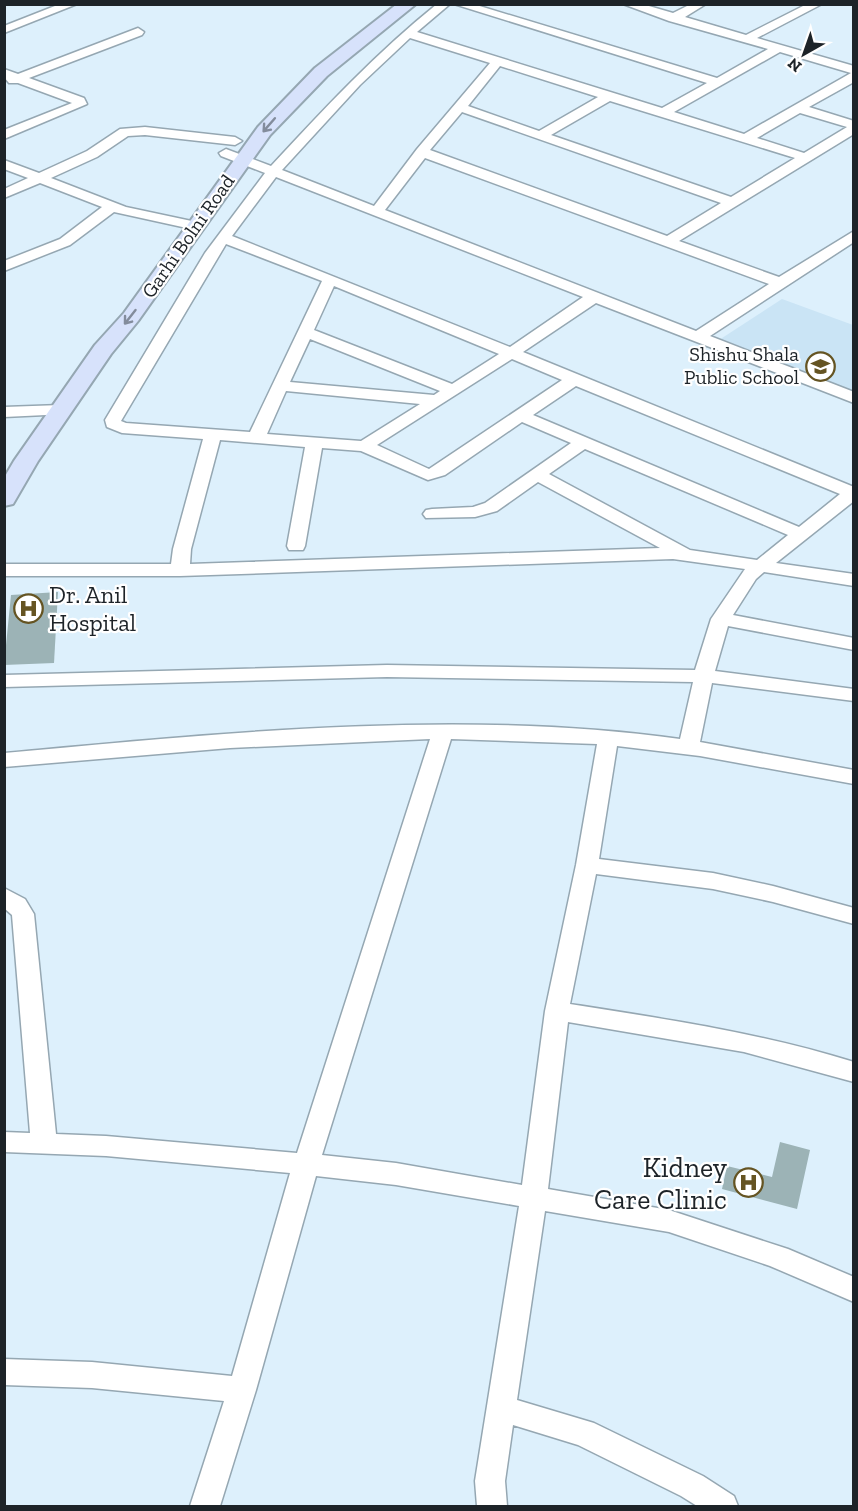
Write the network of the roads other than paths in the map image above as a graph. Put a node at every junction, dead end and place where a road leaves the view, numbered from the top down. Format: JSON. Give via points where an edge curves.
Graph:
{"nodes":[{"id":1,"x":72,"y":4,"type":"edge"},
{"id":2,"x":388,"y":4,"type":"edge"},
{"id":3,"x":408,"y":4,"type":"edge"},
{"id":4,"x":445,"y":4,"type":"edge"},
{"id":5,"x":459,"y":4,"type":"edge"},
{"id":6,"x":628,"y":4,"type":"edge"},
{"id":7,"x":701,"y":4,"type":"edge"},
{"id":8,"x":817,"y":4,"type":"edge"},
{"id":9,"x":673,"y":18,"type":"junction"},
{"id":10,"x":4,"y":30,"type":"edge"},
{"id":11,"x":138,"y":32,"type":"dead end"},
{"id":12,"x":408,"y":33,"type":"junction"},
{"id":13,"x":746,"y":39,"type":"junction"},
{"id":14,"x":778,"y":48,"type":"junction"},
{"id":15,"x":498,"y":61,"type":"junction"},
{"id":16,"x":854,"y":70,"type":"edge"},
{"id":17,"x":4,"y":73,"type":"edge"},
{"id":18,"x":854,"y":76,"type":"edge"},
{"id":19,"x":18,"y":78,"type":"junction"},
{"id":20,"x":718,"y":82,"type":"junction"},
{"id":21,"x":4,"y":84,"type":"edge"},
{"id":22,"x":609,"y":96,"type":"junction"},
{"id":23,"x":459,"y":107,"type":"junction"},
{"id":24,"x":798,"y":108,"type":"junction"},
{"id":25,"x":663,"y":113,"type":"junction"},
{"id":26,"x":854,"y":126,"type":"edge"},
{"id":27,"x":4,"y":135,"type":"edge"},
{"id":28,"x":541,"y":135,"type":"junction"},
{"id":29,"x":745,"y":139,"type":"junction"},
{"id":30,"x":234,"y":151,"type":"junction"},
{"id":31,"x":422,"y":152,"type":"junction"},
{"id":32,"x":804,"y":157,"type":"junction"},
{"id":33,"x":4,"y":164,"type":"edge"},
{"id":34,"x":273,"y":172,"type":"junction"},
{"id":35,"x":40,"y":178,"type":"junction"},
{"id":36,"x":4,"y":194,"type":"edge"},
{"id":37,"x":731,"y":202,"type":"junction"},
{"id":38,"x":112,"y":207,"type":"junction"},
{"id":39,"x":376,"y":212,"type":"junction"},
{"id":40,"x":176,"y":222,"type":"junction"},
{"id":41,"x":196,"y":226,"type":"junction"},
{"id":42,"x":854,"y":235,"type":"edge"},
{"id":43,"x":223,"y":238,"type":"junction"},
{"id":44,"x":667,"y":242,"type":"junction"},
{"id":45,"x":837,"y":246,"type":"junction"},
{"id":46,"x":854,"y":252,"type":"edge"},
{"id":47,"x":4,"y":267,"type":"edge"},
{"id":48,"x":330,"y":279,"type":"junction"},
{"id":49,"x":782,"y":283,"type":"junction"},
{"id":50,"x":595,"y":296,"type":"junction"},
{"id":51,"x":306,"y":332,"type":"junction"},
{"id":52,"x":699,"y":336,"type":"junction"},
{"id":53,"x":510,"y":354,"type":"junction"},
{"id":54,"x":573,"y":380,"type":"junction"},
{"id":55,"x":281,"y":386,"type":"junction"},
{"id":56,"x":453,"y":390,"type":"junction"},
{"id":57,"x":854,"y":398,"type":"edge"},
{"id":58,"x":436,"y":400,"type":"junction"},
{"id":59,"x":51,"y":410,"type":"junction"},
{"id":60,"x":4,"y":412,"type":"edge"},
{"id":61,"x":520,"y":415,"type":"junction"},
{"id":62,"x":213,"y":435,"type":"junction"},
{"id":63,"x":256,"y":438,"type":"junction"},
{"id":64,"x":314,"y":442,"type":"junction"},
{"id":65,"x":584,"y":442,"type":"junction"},
{"id":66,"x":363,"y":446,"type":"junction"},
{"id":67,"x":4,"y":461,"type":"edge"},
{"id":68,"x":537,"y":475,"type":"junction"},
{"id":69,"x":853,"y":493,"type":"edge"},
{"id":70,"x":4,"y":499,"type":"edge"},
{"id":71,"x":432,"y":514,"type":"dead end"},
{"id":72,"x":801,"y":534,"type":"junction"},
{"id":73,"x":296,"y":546,"type":"dead end"},
{"id":74,"x":687,"y":554,"type":"junction"},
{"id":75,"x":4,"y":570,"type":"edge"},
{"id":76,"x":180,"y":570,"type":"junction"},
{"id":77,"x":754,"y":570,"type":"junction"},
{"id":78,"x":854,"y":580,"type":"edge"},
{"id":79,"x":4,"y":582,"type":"edge"},
{"id":80,"x":854,"y":591,"type":"edge"},
{"id":81,"x":721,"y":619,"type":"junction"},
{"id":82,"x":854,"y":644,"type":"edge"},
{"id":83,"x":704,"y":676,"type":"junction"},
{"id":84,"x":4,"y":681,"type":"edge"},
{"id":85,"x":854,"y":695,"type":"edge"},
{"id":86,"x":442,"y":734,"type":"junction"},
{"id":87,"x":608,"y":738,"type":"junction"},
{"id":88,"x":688,"y":749,"type":"junction"},
{"id":89,"x":4,"y":760,"type":"edge"},
{"id":90,"x":854,"y":777,"type":"edge"},
{"id":91,"x":587,"y":865,"type":"junction"},
{"id":92,"x":4,"y":896,"type":"edge"},
{"id":93,"x":854,"y":916,"type":"edge"},
{"id":94,"x":557,"y":1011,"type":"junction"},
{"id":95,"x":854,"y":1072,"type":"edge"},
{"id":96,"x":4,"y":1142,"type":"edge"},
{"id":97,"x":45,"y":1142,"type":"junction"},
{"id":98,"x":306,"y":1164,"type":"junction"},
{"id":99,"x":534,"y":1198,"type":"junction"},
{"id":100,"x":854,"y":1290,"type":"edge"},
{"id":101,"x":4,"y":1372,"type":"edge"},
{"id":102,"x":242,"y":1390,"type":"junction"},
{"id":103,"x":503,"y":1408,"type":"junction"},
{"id":104,"x":205,"y":1506,"type":"edge"},
{"id":105,"x":492,"y":1506,"type":"edge"},
{"id":106,"x":723,"y":1506,"type":"edge"}],
"edges":[{"from":1,"to":10,"type":"street"},
{"from":2,"to":30,"type":"main road","name":"Garhi Bolni Road","via":[[277,94]]},
{"from":3,"to":30,"type":"main road","name":"Garhi Bolni Road","one_way":true,"via":[[305,87],[264,131]]},
{"from":4,"to":12,"type":"street"},
{"from":5,"to":20,"type":"street"},
{"from":6,"to":9,"type":"street"},
{"from":7,"to":9,"type":"street"},
{"from":8,"to":13,"type":"street"},
{"from":9,"to":13,"type":"street"},
{"from":11,"to":19,"type":"street"},
{"from":12,"to":15,"type":"street"},
{"from":12,"to":34,"type":"street","via":[[356,82]]},
{"from":13,"to":14,"type":"street"},
{"from":14,"to":16,"type":"street"},
{"from":14,"to":20,"type":"street"},
{"from":15,"to":22,"type":"street"},
{"from":15,"to":23,"type":"street"},
{"from":17,"to":19,"type":"street"},
{"from":18,"to":24,"type":"street"},
{"from":19,"to":21,"type":"street"},
{"from":19,"to":27,"type":"street","via":[[81,104]]},
{"from":20,"to":25,"type":"street"},
{"from":22,"to":25,"type":"street"},
{"from":22,"to":28,"type":"street"},
{"from":23,"to":28,"type":"street"},
{"from":23,"to":31,"type":"street"},
{"from":24,"to":26,"type":"street"},
{"from":24,"to":29,"type":"street"},
{"from":25,"to":29,"type":"street"},
{"from":26,"to":32,"type":"street"},
{"from":28,"to":37,"type":"street"},
{"from":29,"to":32,"type":"street"},
{"from":30,"to":34,"type":"street"},
{"from":30,"to":35,"type":"street","via":[[145,131],[125,132],[92,154]]},
{"from":30,"to":40,"type":"main road","name":"Garhi Bolni Road"},
{"from":30,"to":41,"type":"main road","name":"Garhi Bolni Road"},
{"from":31,"to":39,"type":"street"},
{"from":31,"to":44,"type":"street"},
{"from":32,"to":37,"type":"street"},
{"from":33,"to":35,"type":"street"},
{"from":34,"to":39,"type":"street"},
{"from":34,"to":43,"type":"street"},
{"from":35,"to":36,"type":"street"},
{"from":35,"to":38,"type":"street"},
{"from":37,"to":44,"type":"street"},
{"from":38,"to":40,"type":"street"},
{"from":38,"to":47,"type":"street","via":[[65,242]]},
{"from":39,"to":50,"type":"street"},
{"from":40,"to":41,"type":"street"},
{"from":40,"to":59,"type":"main road","name":"Garhi Bolni Road"},
{"from":41,"to":59,"type":"main road","name":"Garhi Bolni Road","one_way":true},
{"from":42,"to":45,"type":"street"},
{"from":43,"to":48,"type":"street"},
{"from":43,"to":62,"type":"street","via":[[113,420],[116,427],[122,428]]},
{"from":44,"to":49,"type":"street"},
{"from":45,"to":46,"type":"street"},
{"from":45,"to":49,"type":"street"},
{"from":48,"to":51,"type":"street"},
{"from":48,"to":53,"type":"street"},
{"from":49,"to":52,"type":"street"},
{"from":50,"to":52,"type":"street"},
{"from":50,"to":53,"type":"street"},
{"from":51,"to":55,"type":"street"},
{"from":51,"to":56,"type":"street"},
{"from":52,"to":57,"type":"street"},
{"from":53,"to":54,"type":"street"},
{"from":53,"to":56,"type":"street"},
{"from":54,"to":61,"type":"street"},
{"from":54,"to":69,"type":"street"},
{"from":55,"to":58,"type":"street"},
{"from":55,"to":63,"type":"street"},
{"from":56,"to":58,"type":"street"},
{"from":58,"to":66,"type":"street"},
{"from":59,"to":60,"type":"street"},
{"from":59,"to":67,"type":"main road","name":"Garhi Bolni Road"},
{"from":59,"to":70,"type":"main road","name":"Garhi Bolni Road"},
{"from":61,"to":65,"type":"street"},
{"from":61,"to":66,"type":"street","via":[[433,474],[421,473]]},
{"from":62,"to":63,"type":"street"},
{"from":62,"to":76,"type":"street","via":[[182,549]]},
{"from":63,"to":64,"type":"street"},
{"from":64,"to":66,"type":"street"},
{"from":64,"to":73,"type":"street"},
{"from":65,"to":68,"type":"street"},
{"from":65,"to":72,"type":"street"},
{"from":68,"to":71,"type":"street","via":[[483,510]]},
{"from":68,"to":74,"type":"street"},
{"from":69,"to":72,"type":"street"},
{"from":72,"to":77,"type":"street"},
{"from":74,"to":76,"type":"street"},
{"from":74,"to":77,"type":"street"},
{"from":75,"to":76,"type":"street"},
{"from":77,"to":78,"type":"street"},
{"from":77,"to":79,"type":"street","via":[[650,566]]},
{"from":77,"to":80,"type":"street"},
{"from":77,"to":81,"type":"street"},
{"from":81,"to":82,"type":"street"},
{"from":81,"to":83,"type":"street"},
{"from":83,"to":84,"type":"street","via":[[387,672]]},
{"from":83,"to":85,"type":"street"},
{"from":83,"to":88,"type":"street"},
{"from":86,"to":87,"type":"street"},
{"from":86,"to":89,"type":"street","via":[[231,740]]},
{"from":86,"to":98,"type":"street"},
{"from":87,"to":88,"type":"street"},
{"from":87,"to":91,"type":"street"},
{"from":88,"to":90,"type":"street"},
{"from":91,"to":93,"type":"street","via":[[713,881]]},
{"from":91,"to":94,"type":"street"},
{"from":92,"to":97,"type":"street","via":[[18,905],[23,914]]},
{"from":94,"to":95,"type":"street","via":[[758,1046]]},
{"from":94,"to":99,"type":"street"},
{"from":96,"to":97,"type":"street"},
{"from":97,"to":98,"type":"street"},
{"from":98,"to":99,"type":"street","via":[[396,1174]]},
{"from":98,"to":102,"type":"street"},
{"from":99,"to":100,"type":"street","via":[[669,1221],[778,1257]]},
{"from":99,"to":103,"type":"street"},
{"from":101,"to":102,"type":"street","via":[[92,1375]]},
{"from":102,"to":104,"type":"street"},
{"from":103,"to":105,"type":"street","via":[[490,1481]]},
{"from":103,"to":106,"type":"street","via":[[584,1433],[692,1485]]}]}
